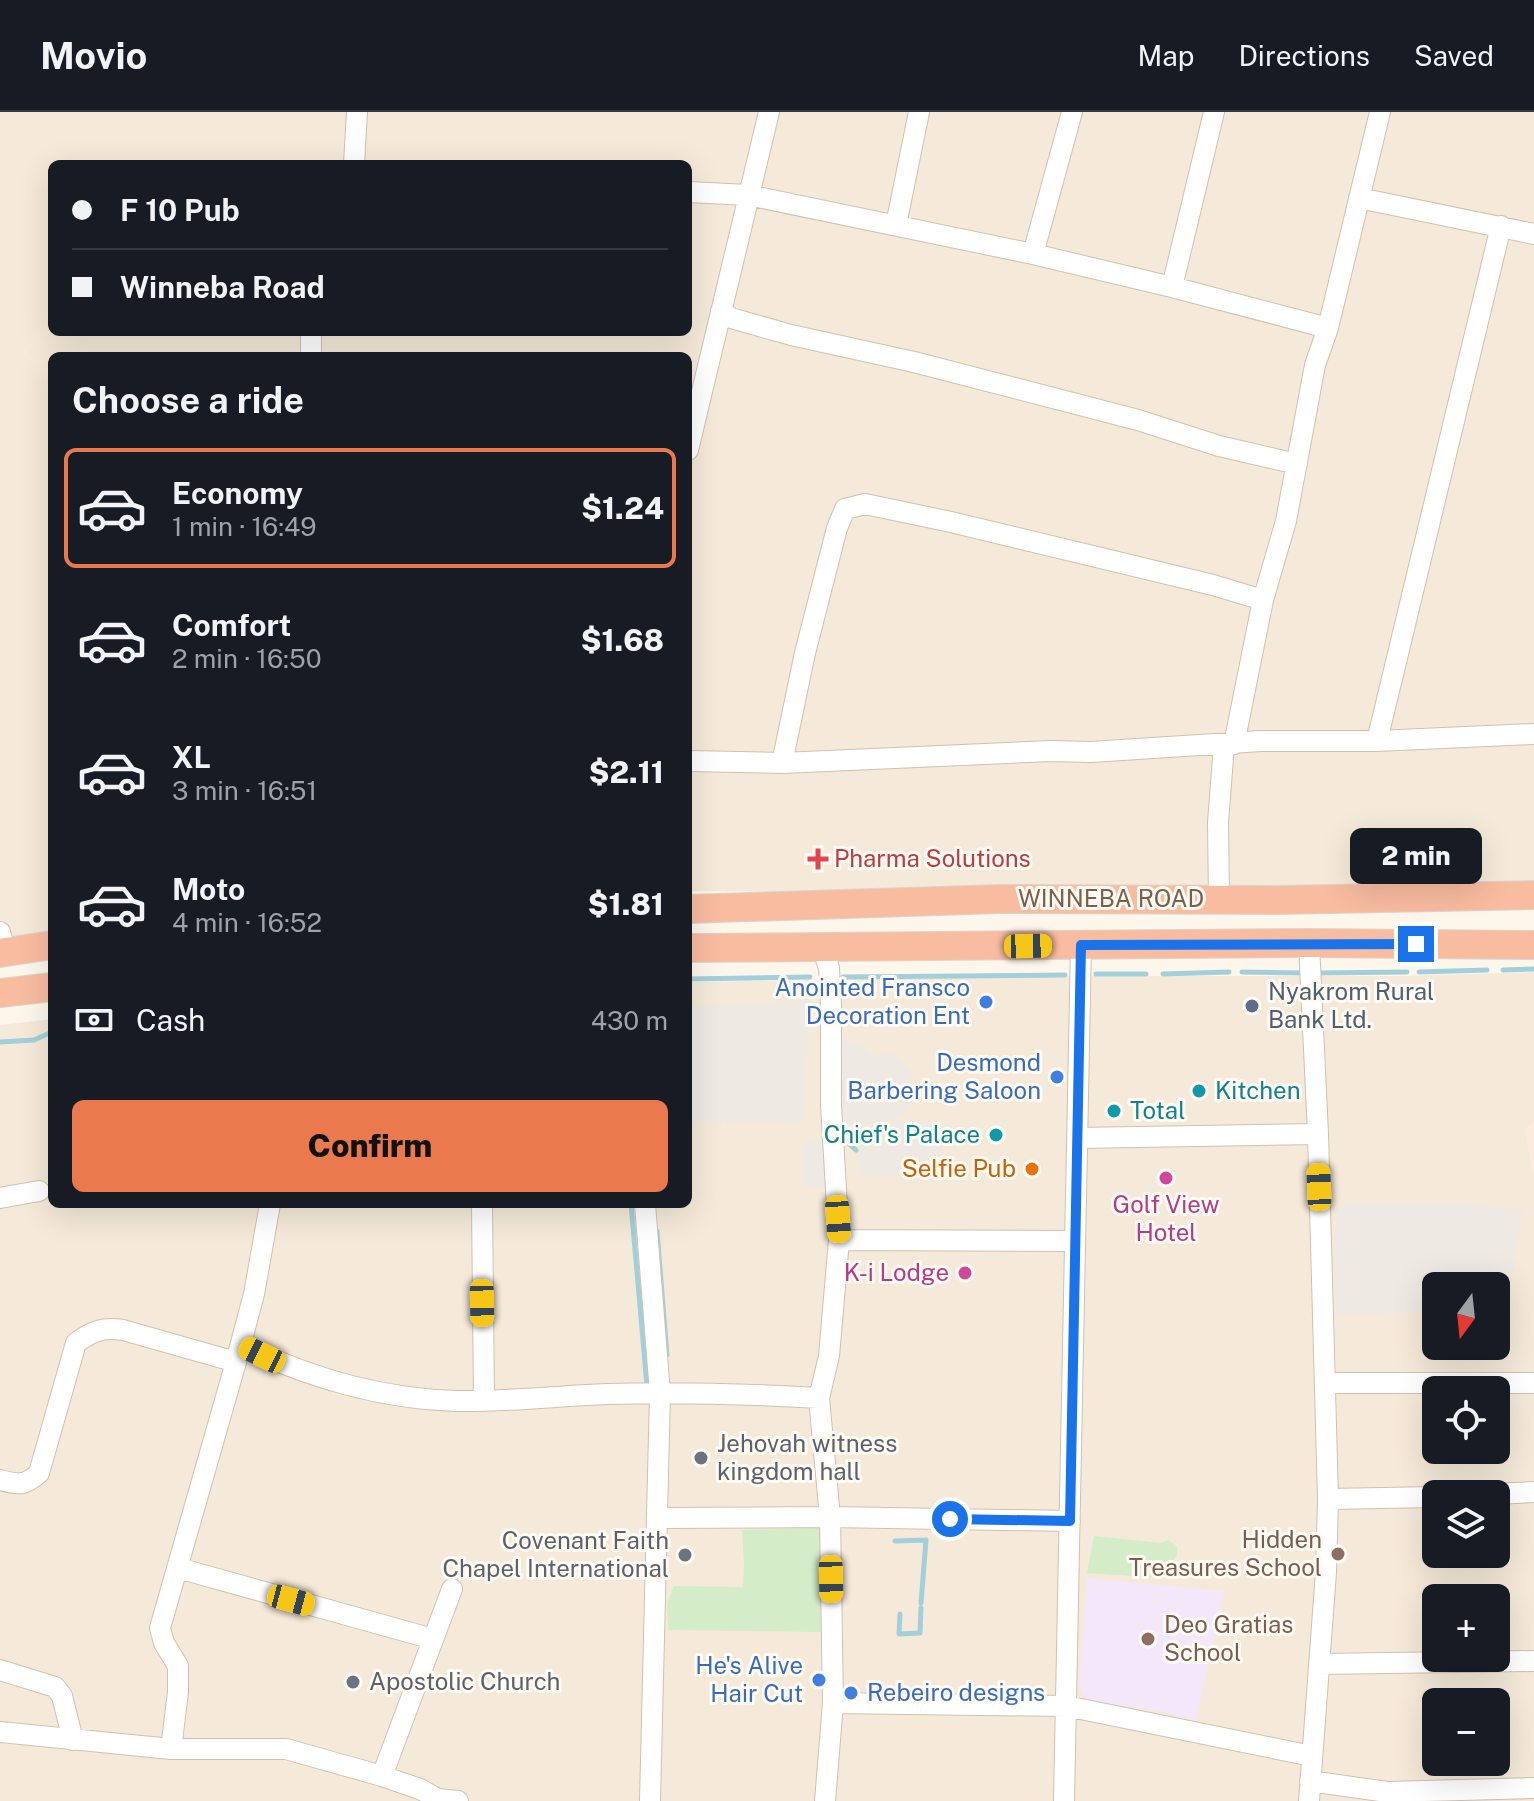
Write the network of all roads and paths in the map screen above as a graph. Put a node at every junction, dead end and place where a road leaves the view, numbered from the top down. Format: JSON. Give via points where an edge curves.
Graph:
{"nodes":[{"id":1,"x":357,"y":112,"type":"edge"},
{"id":2,"x":769,"y":112,"type":"edge"},
{"id":3,"x":919,"y":112,"type":"edge"},
{"id":4,"x":1072,"y":112,"type":"edge"},
{"id":5,"x":1214,"y":112,"type":"edge"},
{"id":6,"x":1380,"y":112,"type":"edge"},
{"id":7,"x":354,"y":160,"type":"edge"},
{"id":8,"x":692,"y":192,"type":"edge"},
{"id":9,"x":748,"y":195,"type":"junction"},
{"id":10,"x":1359,"y":198,"type":"junction"},
{"id":11,"x":896,"y":225,"type":"junction"},
{"id":12,"x":1501,"y":226,"type":"junction"},
{"id":13,"x":1534,"y":234,"type":"edge"},
{"id":14,"x":1033,"y":254,"type":"junction"},
{"id":15,"x":1172,"y":287,"type":"junction"},
{"id":16,"x":721,"y":311,"type":"junction"},
{"id":17,"x":1328,"y":328,"type":"junction"},
{"id":18,"x":692,"y":433,"type":"edge"},
{"id":19,"x":1297,"y":464,"type":"junction"},
{"id":20,"x":1263,"y":600,"type":"junction"},
{"id":21,"x":1533,"y":728,"type":"edge"},
{"id":22,"x":1377,"y":741,"type":"junction"},
{"id":23,"x":1229,"y":744,"type":"junction"},
{"id":24,"x":692,"y":761,"type":"edge"},
{"id":25,"x":782,"y":763,"type":"junction"},
{"id":26,"x":1534,"y":895,"type":"edge"},
{"id":27,"x":1219,"y":899,"type":"junction"},
{"id":28,"x":692,"y":909,"type":"edge"},
{"id":29,"x":1309,"y":943,"type":"junction"},
{"id":30,"x":48,"y":945,"type":"edge"},
{"id":31,"x":1081,"y":945,"type":"junction"},
{"id":32,"x":1534,"y":945,"type":"edge"},
{"id":33,"x":2,"y":946,"type":"edge"},
{"id":34,"x":822,"y":947,"type":"junction"},
{"id":35,"x":692,"y":948,"type":"edge"},
{"id":36,"x":48,"y":987,"type":"edge"},
{"id":37,"x":0,"y":993,"type":"edge"},
{"id":38,"x":1318,"y":1134,"type":"junction"},
{"id":39,"x":1077,"y":1138,"type":"junction"},
{"id":40,"x":39,"y":1191,"type":"dead end"},
{"id":41,"x":0,"y":1198,"type":"edge"},
{"id":42,"x":269,"y":1208,"type":"edge"},
{"id":43,"x":482,"y":1208,"type":"edge"},
{"id":44,"x":645,"y":1208,"type":"edge"},
{"id":45,"x":839,"y":1240,"type":"junction"},
{"id":46,"x":1075,"y":1241,"type":"junction"},
{"id":47,"x":238,"y":1353,"type":"junction"},
{"id":48,"x":1325,"y":1383,"type":"junction"},
{"id":49,"x":1534,"y":1383,"type":"edge"},
{"id":50,"x":660,"y":1393,"type":"junction"},
{"id":51,"x":819,"y":1398,"type":"junction"},
{"id":52,"x":484,"y":1400,"type":"junction"},
{"id":53,"x":0,"y":1480,"type":"edge"},
{"id":54,"x":1534,"y":1492,"type":"edge"},
{"id":55,"x":1510,"y":1493,"type":"edge"},
{"id":56,"x":1422,"y":1497,"type":"edge"},
{"id":57,"x":1328,"y":1499,"type":"junction"},
{"id":58,"x":830,"y":1517,"type":"junction"},
{"id":59,"x":657,"y":1521,"type":"junction"},
{"id":60,"x":1070,"y":1521,"type":"junction"},
{"id":61,"x":178,"y":1568,"type":"junction"},
{"id":62,"x":452,"y":1589,"type":"dead end"},
{"id":63,"x":433,"y":1639,"type":"junction"},
{"id":64,"x":1533,"y":1661,"type":"edge"},
{"id":65,"x":1319,"y":1664,"type":"junction"},
{"id":66,"x":0,"y":1670,"type":"edge"},
{"id":67,"x":833,"y":1703,"type":"junction"},
{"id":68,"x":1066,"y":1706,"type":"junction"},
{"id":69,"x":0,"y":1732,"type":"edge"},
{"id":70,"x":73,"y":1740,"type":"junction"},
{"id":71,"x":171,"y":1749,"type":"junction"},
{"id":72,"x":1312,"y":1756,"type":"junction"},
{"id":73,"x":382,"y":1776,"type":"junction"},
{"id":74,"x":1534,"y":1788,"type":"edge"},
{"id":75,"x":1310,"y":1791,"type":"edge"},
{"id":76,"x":444,"y":1800,"type":"edge"},
{"id":77,"x":650,"y":1801,"type":"edge"},
{"id":78,"x":825,"y":1801,"type":"edge"},
{"id":79,"x":1064,"y":1801,"type":"edge"}],
"edges":[{"from":1,"to":7,"type":"street"},
{"from":2,"to":9,"type":"street"},
{"from":3,"to":11,"type":"street"},
{"from":4,"to":14,"type":"street"},
{"from":5,"to":15,"type":"street"},
{"from":6,"to":10,"type":"street"},
{"from":8,"to":9,"type":"street"},
{"from":9,"to":11,"type":"street"},
{"from":9,"to":16,"type":"street"},
{"from":10,"to":12,"type":"street"},
{"from":10,"to":17,"type":"street"},
{"from":11,"to":14,"type":"street"},
{"from":12,"to":13,"type":"street"},
{"from":12,"to":22,"type":"street"},
{"from":14,"to":15,"type":"street"},
{"from":15,"to":17,"type":"street"},
{"from":16,"to":18,"type":"street"},
{"from":16,"to":19,"type":"street","via":[[791,335],[914,362]]},
{"from":17,"to":19,"type":"street","via":[[1315,365]]},
{"from":19,"to":20,"type":"street"},
{"from":20,"to":23,"type":"street"},
{"from":20,"to":25,"type":"street","via":[[951,522],[865,504],[845,509],[805,653]]},
{"from":21,"to":22,"type":"street"},
{"from":22,"to":23,"type":"street"},
{"from":23,"to":25,"type":"street"},
{"from":23,"to":27,"type":"street","via":[[1218,822]]},
{"from":24,"to":25,"type":"street"},
{"from":26,"to":27,"type":"highway","name":"WINNEBA ROAD"},
{"from":27,"to":28,"type":"highway","name":"WINNEBA ROAD","via":[[985,899]]},
{"from":29,"to":31,"type":"highway","name":"WINNEBA ROAD"},
{"from":29,"to":32,"type":"highway","name":"WINNEBA ROAD"},
{"from":29,"to":38,"type":"street"},
{"from":30,"to":33,"type":"highway"},
{"from":31,"to":34,"type":"highway","name":"WINNEBA ROAD"},
{"from":31,"to":39,"type":"street"},
{"from":34,"to":35,"type":"highway","name":"WINNEBA ROAD"},
{"from":34,"to":45,"type":"street","via":[[829,968]]},
{"from":36,"to":37,"type":"highway"},
{"from":38,"to":39,"type":"street"},
{"from":38,"to":48,"type":"street"},
{"from":39,"to":46,"type":"street"},
{"from":40,"to":41,"type":"street"},
{"from":42,"to":47,"type":"street"},
{"from":43,"to":52,"type":"street"},
{"from":44,"to":50,"type":"street"},
{"from":45,"to":46,"type":"street"},
{"from":45,"to":51,"type":"street","via":[[829,1356]]},
{"from":46,"to":60,"type":"street"},
{"from":47,"to":52,"type":"street","via":[[410,1398]]},
{"from":47,"to":53,"type":"street","via":[[123,1330],[91,1332],[76,1343],[39,1473],[19,1485]]},
{"from":47,"to":61,"type":"street"},
{"from":48,"to":49,"type":"street"},
{"from":48,"to":57,"type":"street"},
{"from":50,"to":51,"type":"street"},
{"from":50,"to":52,"type":"street"},
{"from":50,"to":59,"type":"street"},
{"from":51,"to":58,"type":"street"},
{"from":54,"to":55,"type":"street"},
{"from":56,"to":57,"type":"street"},
{"from":57,"to":65,"type":"street"},
{"from":58,"to":59,"type":"street"},
{"from":58,"to":60,"type":"street"},
{"from":58,"to":67,"type":"street"},
{"from":59,"to":77,"type":"street"},
{"from":60,"to":68,"type":"street"},
{"from":61,"to":63,"type":"street"},
{"from":61,"to":71,"type":"street","via":[[160,1628],[178,1666]]},
{"from":62,"to":63,"type":"street"},
{"from":63,"to":73,"type":"street"},
{"from":64,"to":65,"type":"street"},
{"from":65,"to":72,"type":"street"},
{"from":66,"to":70,"type":"street","via":[[55,1687]]},
{"from":67,"to":68,"type":"street"},
{"from":67,"to":78,"type":"street"},
{"from":68,"to":72,"type":"street"},
{"from":68,"to":79,"type":"street"},
{"from":69,"to":70,"type":"street"},
{"from":70,"to":71,"type":"street"},
{"from":71,"to":73,"type":"street","via":[[286,1749]]},
{"from":72,"to":75,"type":"street"},
{"from":73,"to":76,"type":"street"},
{"from":74,"to":75,"type":"street"}]}
